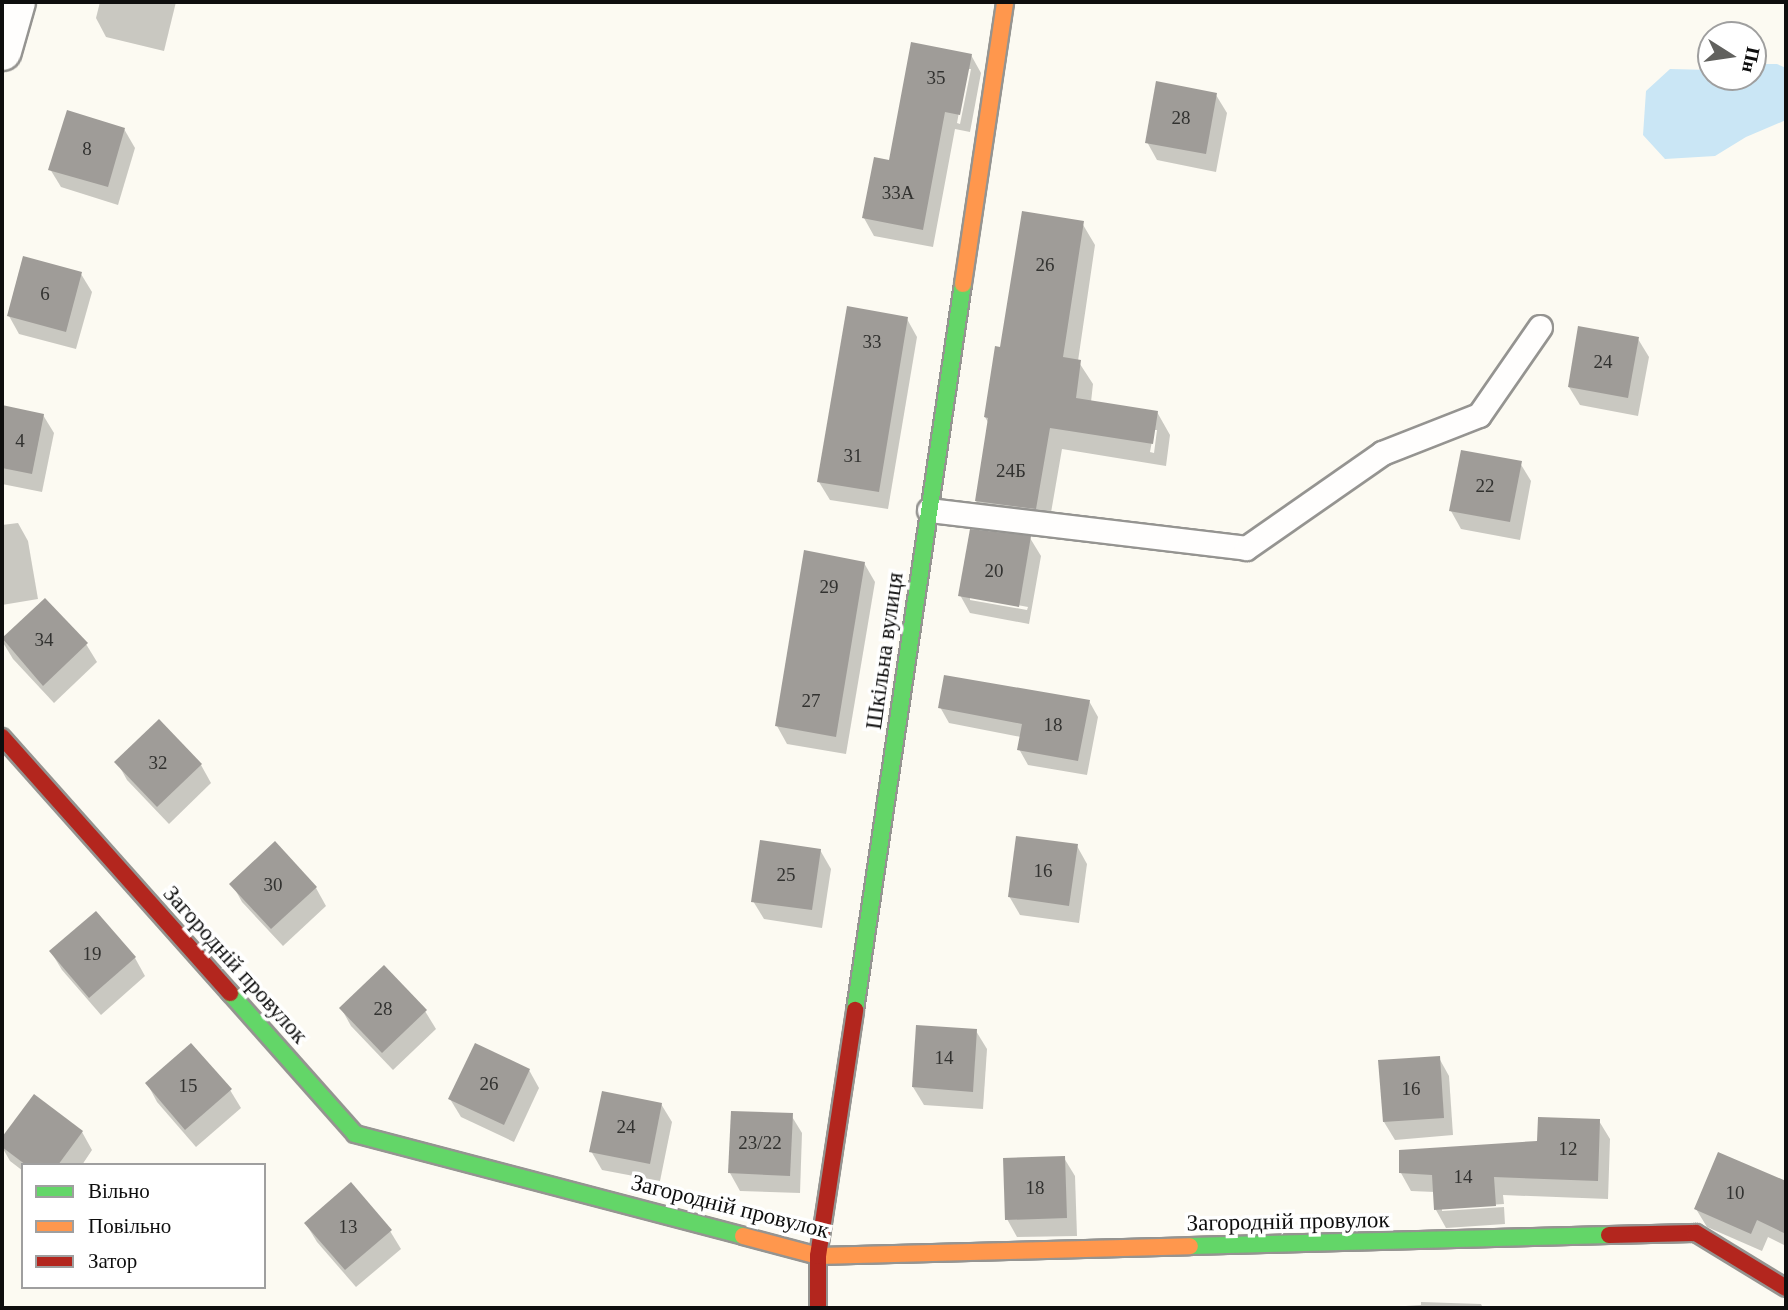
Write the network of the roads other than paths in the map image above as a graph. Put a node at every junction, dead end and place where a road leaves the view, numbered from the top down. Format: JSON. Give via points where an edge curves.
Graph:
{"nodes":[{"id":1,"x":16,"y":2,"type":"edge"},
{"id":2,"x":1006,"y":2,"type":"edge"},
{"id":3,"x":2,"y":51,"type":"edge"},
{"id":4,"x":1540,"y":327,"type":"dead end"},
{"id":5,"x":929,"y":510,"type":"junction"},
{"id":6,"x":2,"y":737,"type":"edge"},
{"id":7,"x":818,"y":1255,"type":"junction"},
{"id":8,"x":1786,"y":1288,"type":"edge"},
{"id":9,"x":818,"y":1308,"type":"edge"}],
"edges":[{"from":1,"to":3,"type":"street"},
{"from":2,"to":5,"type":"street","name":"Шкільна вулиця"},
{"from":4,"to":5,"type":"lane","via":[[1479,415],[1382,453],[1247,548]]},
{"from":5,"to":7,"type":"street","name":"Шкільна вулиця"},
{"from":6,"to":7,"type":"street","name":"Загородній провулок","via":[[355,1134]]},
{"from":7,"to":8,"type":"street","name":"Загородній провулок","via":[[1696,1233]]},
{"from":7,"to":9,"type":"street","name":"Шкільна вулиця"}]}
